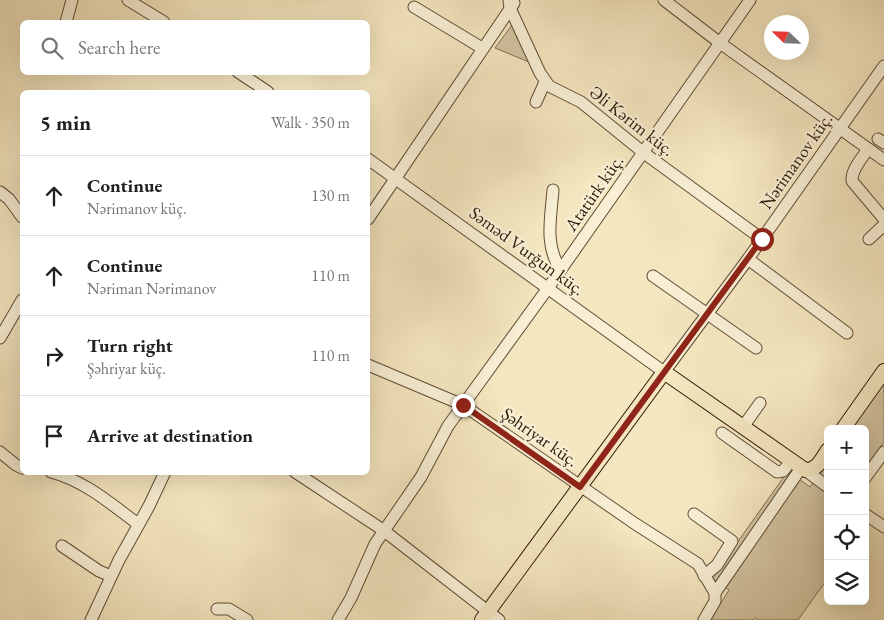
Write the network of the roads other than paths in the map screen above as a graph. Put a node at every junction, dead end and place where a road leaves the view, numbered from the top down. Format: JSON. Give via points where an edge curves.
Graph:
{"nodes":[{"id":1,"x":72,"y":0,"type":"edge"},
{"id":2,"x":128,"y":0,"type":"edge"},
{"id":3,"x":664,"y":0,"type":"edge"},
{"id":4,"x":750,"y":0,"type":"edge"},
{"id":5,"x":512,"y":3,"type":"edge"},
{"id":6,"x":414,"y":7,"type":"dead end"},
{"id":7,"x":67,"y":20,"type":"edge"},
{"id":8,"x":161,"y":20,"type":"edge"},
{"id":9,"x":720,"y":43,"type":"junction"},
{"id":10,"x":482,"y":48,"type":"junction"},
{"id":11,"x":884,"y":66,"type":"edge"},
{"id":12,"x":242,"y":75,"type":"edge"},
{"id":13,"x":545,"y":82,"type":"junction"},
{"id":14,"x":265,"y":90,"type":"edge"},
{"id":15,"x":536,"y":102,"type":"dead end"},
{"id":16,"x":840,"y":129,"type":"junction"},
{"id":17,"x":868,"y":149,"type":"junction"},
{"id":18,"x":644,"y":152,"type":"junction"},
{"id":19,"x":370,"y":160,"type":"edge"},
{"id":20,"x":884,"y":160,"type":"edge"},
{"id":21,"x":396,"y":178,"type":"junction"},
{"id":22,"x":553,"y":190,"type":"dead end"},
{"id":23,"x":0,"y":192,"type":"edge"},
{"id":24,"x":20,"y":214,"type":"edge"},
{"id":25,"x":370,"y":216,"type":"edge"},
{"id":26,"x":884,"y":219,"type":"edge"},
{"id":27,"x":884,"y":225,"type":"edge"},
{"id":28,"x":762,"y":239,"type":"junction"},
{"id":29,"x":869,"y":239,"type":"dead end"},
{"id":30,"x":748,"y":259,"type":"junction"},
{"id":31,"x":561,"y":270,"type":"junction"},
{"id":32,"x":653,"y":276,"type":"dead end"},
{"id":33,"x":548,"y":288,"type":"junction"},
{"id":34,"x":20,"y":303,"type":"edge"},
{"id":35,"x":708,"y":313,"type":"junction"},
{"id":36,"x":848,"y":333,"type":"dead end"},
{"id":37,"x":0,"y":338,"type":"edge"},
{"id":38,"x":756,"y":348,"type":"dead end"},
{"id":39,"x":370,"y":365,"type":"edge"},
{"id":40,"x":884,"y":371,"type":"edge"},
{"id":41,"x":664,"y":372,"type":"junction"},
{"id":42,"x":760,"y":403,"type":"dead end"},
{"id":43,"x":463,"y":405,"type":"junction"},
{"id":44,"x":846,"y":425,"type":"edge"},
{"id":45,"x":743,"y":427,"type":"junction"},
{"id":46,"x":722,"y":433,"type":"dead end"},
{"id":47,"x":0,"y":452,"type":"edge"},
{"id":48,"x":884,"y":452,"type":"edge"},
{"id":49,"x":824,"y":453,"type":"edge"},
{"id":50,"x":20,"y":467,"type":"edge"},
{"id":51,"x":803,"y":467,"type":"junction"},
{"id":52,"x":869,"y":473,"type":"edge"},
{"id":53,"x":59,"y":475,"type":"edge"},
{"id":54,"x":163,"y":475,"type":"edge"},
{"id":55,"x":300,"y":475,"type":"edge"},
{"id":56,"x":824,"y":484,"type":"edge"},
{"id":57,"x":580,"y":487,"type":"junction"},
{"id":58,"x":694,"y":514,"type":"dead end"},
{"id":59,"x":866,"y":515,"type":"edge"},
{"id":60,"x":138,"y":524,"type":"junction"},
{"id":61,"x":884,"y":527,"type":"edge"},
{"id":62,"x":383,"y":530,"type":"junction"},
{"id":63,"x":62,"y":546,"type":"dead end"},
{"id":64,"x":111,"y":576,"type":"junction"},
{"id":65,"x":704,"y":576,"type":"junction"},
{"id":66,"x":715,"y":597,"type":"junction"},
{"id":67,"x":217,"y":609,"type":"dead end"},
{"id":68,"x":490,"y":617,"type":"edge"},
{"id":69,"x":91,"y":620,"type":"edge"},
{"id":70,"x":247,"y":620,"type":"edge"},
{"id":71,"x":338,"y":620,"type":"edge"},
{"id":72,"x":704,"y":620,"type":"edge"}],
"edges":[{"from":1,"to":7,"type":"street"},
{"from":2,"to":8,"type":"street"},
{"from":3,"to":9,"type":"street"},
{"from":4,"to":9,"type":"street","name":"Atatürk küç."},
{"from":5,"to":10,"type":"street"},
{"from":5,"to":13,"type":"street"},
{"from":6,"to":10,"type":"street"},
{"from":9,"to":16,"type":"street"},
{"from":9,"to":18,"type":"street","name":"Atatürk küç."},
{"from":10,"to":21,"type":"street"},
{"from":11,"to":16,"type":"street","name":"Nərimanov küç."},
{"from":12,"to":14,"type":"street"},
{"from":13,"to":15,"type":"street"},
{"from":13,"to":18,"type":"street","name":"Əli Kərim küç.","via":[[581,102]]},
{"from":16,"to":17,"type":"street"},
{"from":16,"to":28,"type":"street","name":"Nərimanov küç."},
{"from":17,"to":20,"type":"street"},
{"from":17,"to":26,"type":"street","via":[[851,178]]},
{"from":18,"to":28,"type":"street","name":"Əli Kərim küç."},
{"from":18,"to":31,"type":"street","name":"Atatürk küç."},
{"from":19,"to":21,"type":"street","name":"Səməd Vurğun küç."},
{"from":21,"to":25,"type":"street"},
{"from":21,"to":33,"type":"street","name":"Səməd Vurğun küç."},
{"from":22,"to":31,"type":"street","via":[[550,235],[554,260]]},
{"from":23,"to":24,"type":"street"},
{"from":27,"to":29,"type":"street"},
{"from":28,"to":30,"type":"street","name":"Nərimanov küç."},
{"from":30,"to":35,"type":"street","name":"Nərimanov küç."},
{"from":30,"to":36,"type":"street"},
{"from":31,"to":33,"type":"street","name":"Atatürk küç."},
{"from":32,"to":35,"type":"street"},
{"from":33,"to":41,"type":"street","name":"Səməd Vurğun küç."},
{"from":33,"to":43,"type":"street","name":"Atatürk küç."},
{"from":34,"to":37,"type":"street"},
{"from":35,"to":38,"type":"street"},
{"from":35,"to":41,"type":"street","name":"Nərimanov küç."},
{"from":39,"to":43,"type":"street","name":"Şəhriyar küç."},
{"from":40,"to":44,"type":"main road"},
{"from":41,"to":45,"type":"main road"},
{"from":41,"to":57,"type":"main road"},
{"from":42,"to":45,"type":"street"},
{"from":43,"to":57,"type":"street","name":"Şəhriyar küç."},
{"from":43,"to":62,"type":"street","name":"Atatürk küç.","via":[[444,432],[421,477]]},
{"from":45,"to":51,"type":"main road"},
{"from":46,"to":51,"type":"street","via":[[777,472]]},
{"from":47,"to":50,"type":"street"},
{"from":48,"to":52,"type":"street"},
{"from":49,"to":51,"type":"main road"},
{"from":51,"to":56,"type":"street"},
{"from":51,"to":66,"type":"street"},
{"from":53,"to":60,"type":"street","via":[[98,494]]},
{"from":54,"to":60,"type":"street"},
{"from":55,"to":62,"type":"street"},
{"from":57,"to":65,"type":"street","name":"Şəhriyar küç.","via":[[691,558]]},
{"from":57,"to":68,"type":"main road"},
{"from":58,"to":65,"type":"street","via":[[732,541],[717,565]]},
{"from":59,"to":61,"type":"street"},
{"from":60,"to":64,"type":"street"},
{"from":62,"to":68,"type":"street"},
{"from":62,"to":71,"type":"street","name":"Atatürk küç."},
{"from":63,"to":64,"type":"street"},
{"from":64,"to":69,"type":"street"},
{"from":65,"to":66,"type":"street","name":"Şəhriyar küç."},
{"from":66,"to":72,"type":"street"},
{"from":67,"to":70,"type":"street","via":[[229,609]]}]}
